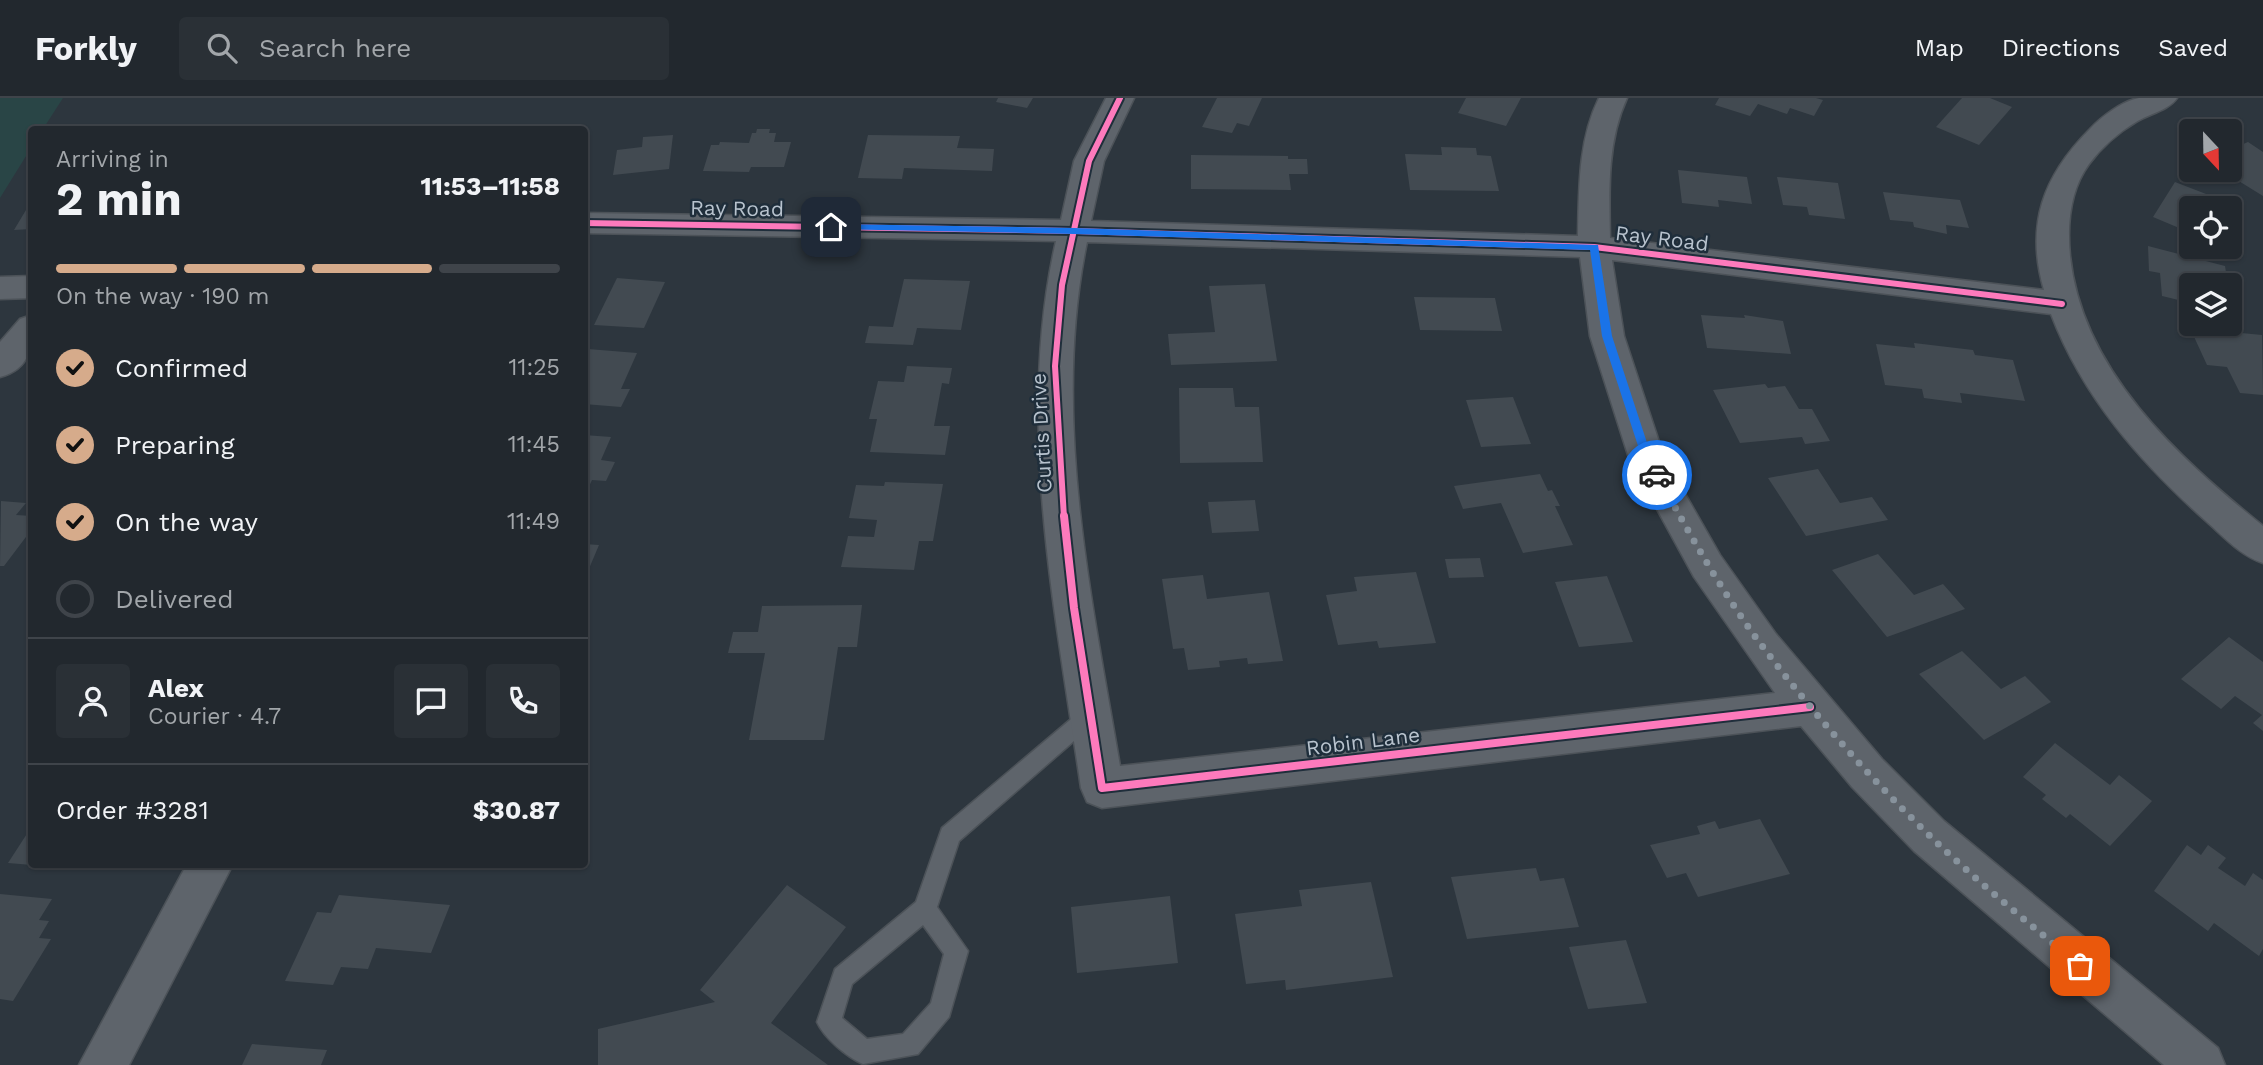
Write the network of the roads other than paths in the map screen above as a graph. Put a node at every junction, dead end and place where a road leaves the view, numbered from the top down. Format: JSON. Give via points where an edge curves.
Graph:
{"nodes":[{"id":1,"x":1120,"y":98,"type":"edge"},
{"id":2,"x":1613,"y":98,"type":"edge"},
{"id":3,"x":2163,"y":98,"type":"edge"},
{"id":4,"x":588,"y":223,"type":"edge"},
{"id":5,"x":1074,"y":231,"type":"junction"},
{"id":6,"x":1594,"y":247,"type":"junction"},
{"id":7,"x":28,"y":287,"type":"edge"},
{"id":8,"x":0,"y":288,"type":"edge"},
{"id":9,"x":2062,"y":304,"type":"junction"},
{"id":10,"x":28,"y":332,"type":"edge"},
{"id":11,"x":0,"y":365,"type":"edge"},
{"id":12,"x":2263,"y":548,"type":"edge"},
{"id":13,"x":1074,"y":608,"type":"joint"},
{"id":14,"x":1810,"y":707,"type":"junction"},
{"id":15,"x":1090,"y":715,"type":"junction"},
{"id":16,"x":209,"y":868,"type":"edge"},
{"id":17,"x":925,"y":909,"type":"junction"},
{"id":18,"x":103,"y":1065,"type":"edge"},
{"id":19,"x":2201,"y":1065,"type":"edge"}],
"edges":[{"from":1,"to":5,"type":"street","name":"Curtis Drive","via":[[1089,160]]},
{"from":2,"to":6,"type":"street","via":[[1605,115],[1594,177]]},
{"from":3,"to":9,"type":"street","via":[[2107,128],[2067,173],[2051,232]]},
{"from":4,"to":5,"type":"street","name":"Ray Road"},
{"from":5,"to":6,"type":"street","name":"Ray Road"},
{"from":5,"to":13,"type":"street","name":"Curtis Drive","via":[[1062,285],[1055,366],[1060,481]]},
{"from":6,"to":9,"type":"street","name":"Ray Road"},
{"from":6,"to":14,"type":"street","via":[[1607,336],[1647,458],[1707,566]]},
{"from":7,"to":8,"type":"street"},
{"from":9,"to":12,"type":"street","via":[[2101,381],[2131,422],[2170,465]]},
{"from":10,"to":11,"type":"street"},
{"from":13,"to":15,"type":"street","name":"Robin Lane"},
{"from":14,"to":15,"type":"street","name":"Robin Lane","via":[[1102,788]]},
{"from":14,"to":19,"type":"street","via":[[1929,836]]},
{"from":15,"to":17,"type":"lane","via":[[950,835]]},
{"from":16,"to":18,"type":"street"},
{"from":17,"to":17,"type":"lane","via":[[843,977],[829,1022],[863,1052],[909,1045],[941,1009],[956,951]]}]}
